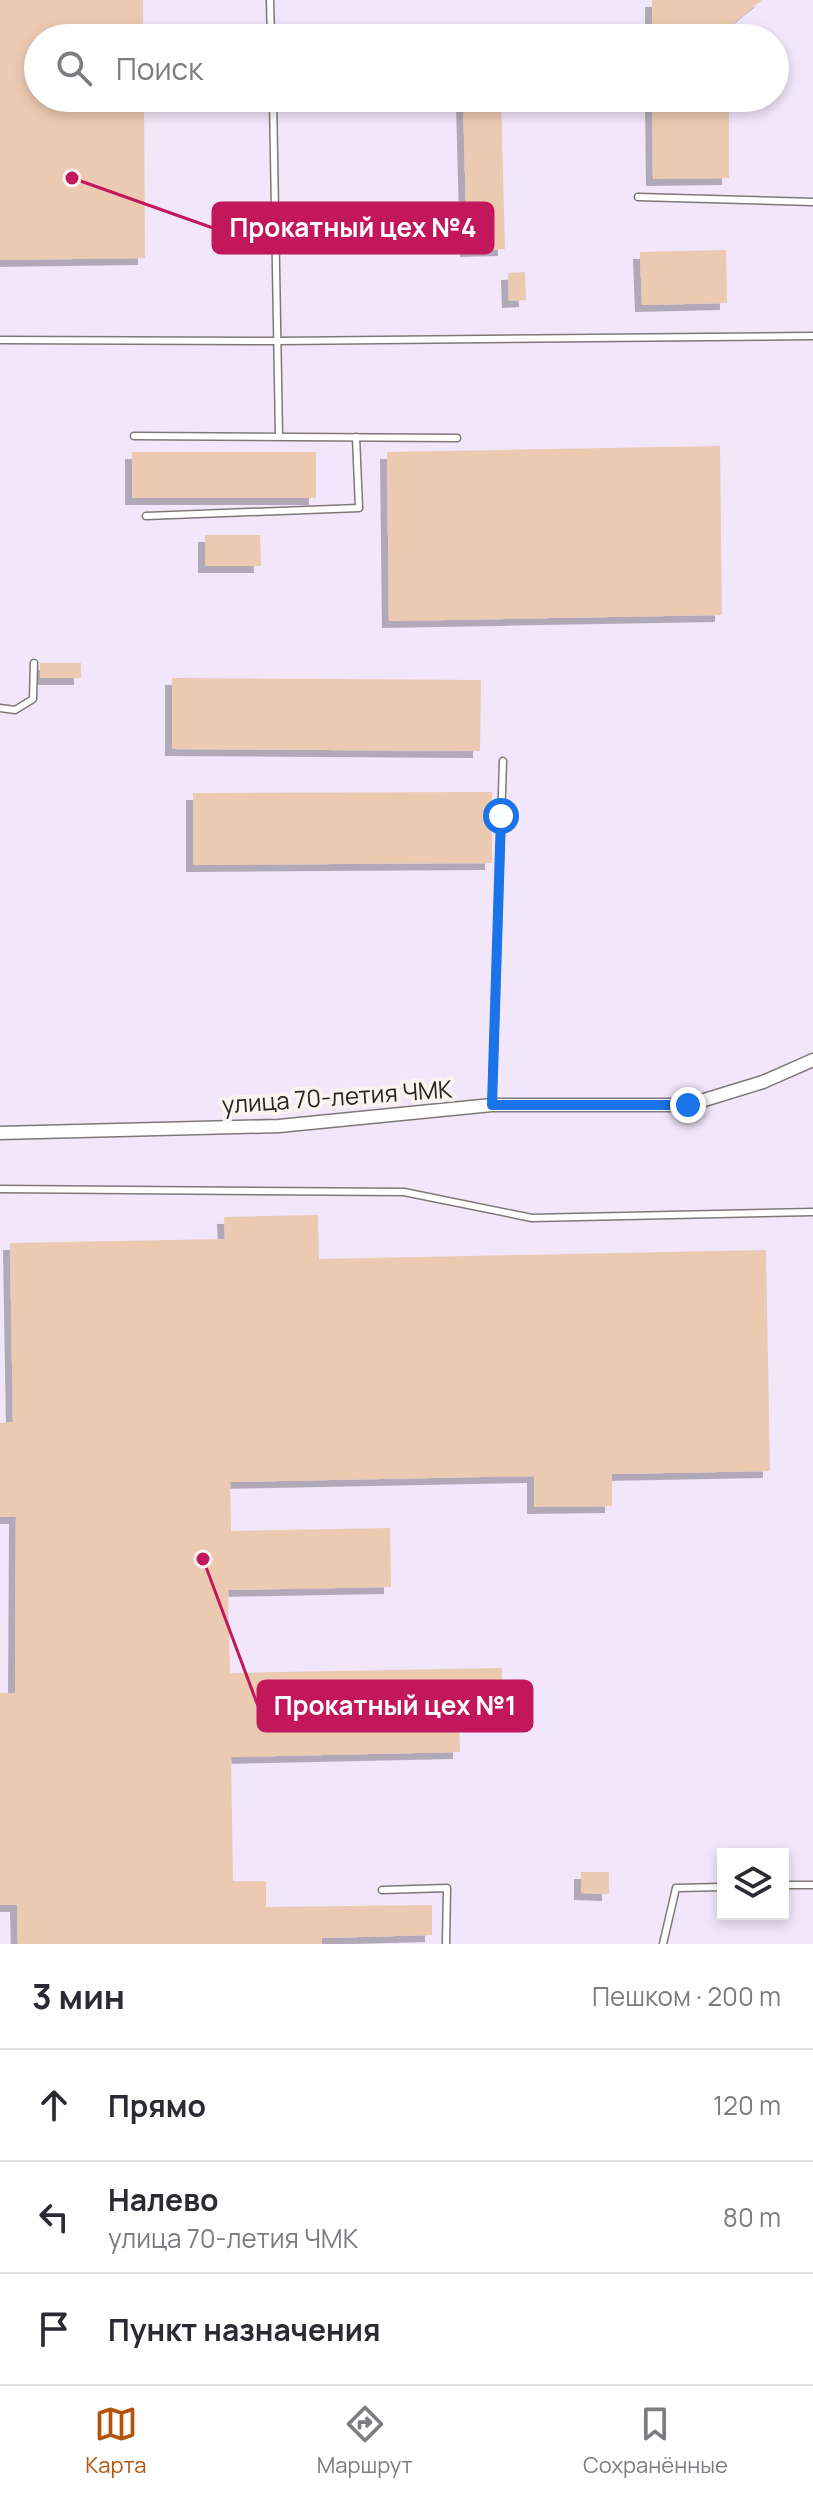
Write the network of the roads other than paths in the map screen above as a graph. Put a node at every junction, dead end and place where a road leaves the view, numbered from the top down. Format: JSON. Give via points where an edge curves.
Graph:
{"nodes":[{"id":1,"x":270,"y":0,"type":"edge"},
{"id":2,"x":271,"y":24,"type":"edge"},
{"id":3,"x":273,"y":112,"type":"edge"},
{"id":4,"x":638,"y":197,"type":"dead end"},
{"id":5,"x":813,"y":202,"type":"edge"},
{"id":6,"x":813,"y":336,"type":"edge"},
{"id":7,"x":0,"y":340,"type":"edge"},
{"id":8,"x":279,"y":341,"type":"junction"},
{"id":9,"x":134,"y":436,"type":"dead end"},
{"id":10,"x":279,"y":436,"type":"junction"},
{"id":11,"x":356,"y":437,"type":"junction"},
{"id":12,"x":457,"y":438,"type":"dead end"},
{"id":13,"x":146,"y":516,"type":"dead end"},
{"id":14,"x":34,"y":663,"type":"dead end"},
{"id":15,"x":0,"y":708,"type":"edge"},
{"id":16,"x":503,"y":761,"type":"dead end"},
{"id":17,"x":813,"y":1060,"type":"edge"},
{"id":18,"x":492,"y":1105,"type":"junction"},
{"id":19,"x":0,"y":1133,"type":"edge"},
{"id":20,"x":0,"y":1189,"type":"edge"},
{"id":21,"x":813,"y":1212,"type":"edge"},
{"id":22,"x":789,"y":1885,"type":"edge"},
{"id":23,"x":813,"y":1885,"type":"edge"},
{"id":24,"x":717,"y":1887,"type":"edge"},
{"id":25,"x":382,"y":1890,"type":"dead end"},
{"id":26,"x":446,"y":1944,"type":"edge"},
{"id":27,"x":663,"y":1944,"type":"edge"}],
"edges":[{"from":1,"to":2,"type":"lane"},
{"from":3,"to":8,"type":"lane"},
{"from":4,"to":5,"type":"lane"},
{"from":6,"to":8,"type":"lane"},
{"from":7,"to":8,"type":"lane"},
{"from":8,"to":10,"type":"lane"},
{"from":9,"to":10,"type":"lane"},
{"from":10,"to":11,"type":"lane"},
{"from":11,"to":12,"type":"lane"},
{"from":11,"to":13,"type":"lane","via":[[359,508]]},
{"from":14,"to":15,"type":"lane","via":[[33,699],[15,710]]},
{"from":16,"to":18,"type":"lane"},
{"from":17,"to":18,"type":"street","name":"улица 70-летия ЧМК","via":[[688,1105]]},
{"from":18,"to":19,"type":"street","name":"улица 70-летия ЧМК","via":[[279,1126]]},
{"from":20,"to":21,"type":"lane","via":[[404,1192],[532,1218]]},
{"from":22,"to":23,"type":"lane"},
{"from":24,"to":27,"type":"lane","via":[[676,1888]]},
{"from":25,"to":26,"type":"lane","via":[[447,1888]]}]}
